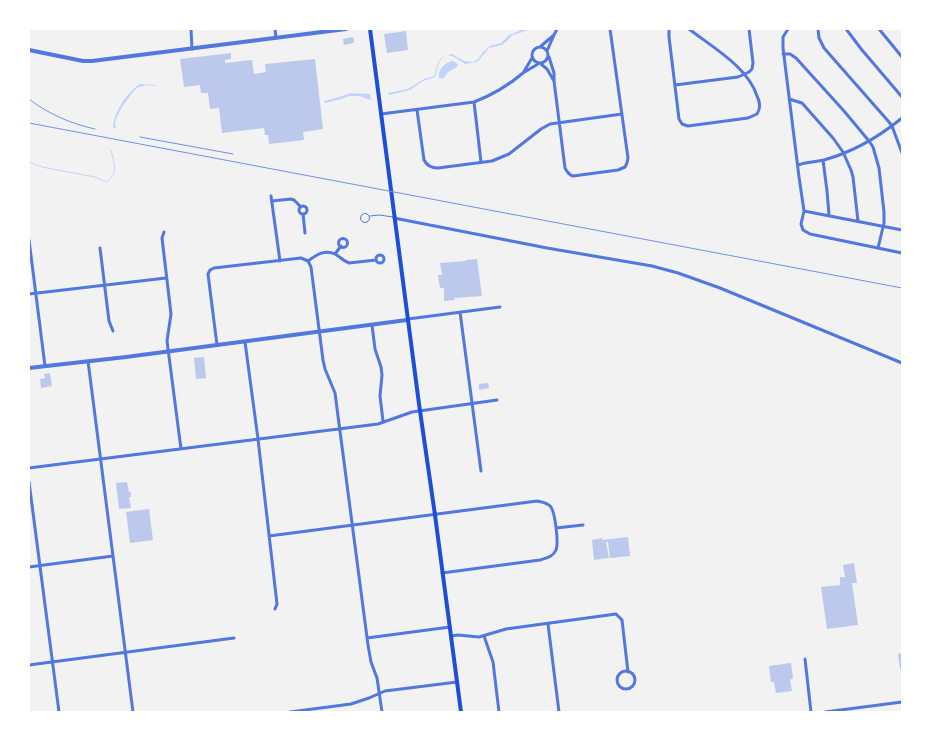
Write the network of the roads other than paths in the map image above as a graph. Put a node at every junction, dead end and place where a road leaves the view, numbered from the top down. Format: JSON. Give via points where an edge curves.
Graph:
{"nodes":[{"id":1,"x":191,"y":29,"type":"edge"},
{"id":2,"x":275,"y":29,"type":"edge"},
{"id":3,"x":346,"y":29,"type":"edge"},
{"id":4,"x":370,"y":29,"type":"edge"},
{"id":5,"x":557,"y":29,"type":"edge"},
{"id":6,"x":610,"y":29,"type":"edge"},
{"id":7,"x":669,"y":29,"type":"edge"},
{"id":8,"x":689,"y":29,"type":"edge"},
{"id":9,"x":749,"y":29,"type":"edge"},
{"id":10,"x":788,"y":29,"type":"edge"},
{"id":11,"x":818,"y":29,"type":"edge"},
{"id":12,"x":846,"y":29,"type":"edge"},
{"id":13,"x":879,"y":29,"type":"edge"},
{"id":14,"x":554,"y":35,"type":"junction"},
{"id":15,"x":276,"y":38,"type":"junction"},
{"id":16,"x":540,"y":47,"type":"junction"},
{"id":17,"x":192,"y":48,"type":"junction"},
{"id":18,"x":29,"y":50,"type":"edge"},
{"id":19,"x":547,"y":51,"type":"junction"},
{"id":20,"x":784,"y":54,"type":"junction"},
{"id":21,"x":548,"y":56,"type":"junction"},
{"id":22,"x":902,"y":57,"type":"edge"},
{"id":23,"x":532,"y":58,"type":"junction"},
{"id":24,"x":540,"y":64,"type":"junction"},
{"id":25,"x":523,"y":73,"type":"junction"},
{"id":26,"x":745,"y":74,"type":"junction"},
{"id":27,"x":554,"y":81,"type":"junction"},
{"id":28,"x":675,"y":85,"type":"junction"},
{"id":29,"x":902,"y":97,"type":"edge"},
{"id":30,"x":789,"y":99,"type":"junction"},
{"id":31,"x":474,"y":102,"type":"junction"},
{"id":32,"x":417,"y":110,"type":"junction"},
{"id":33,"x":381,"y":114,"type":"junction"},
{"id":34,"x":622,"y":114,"type":"junction"},
{"id":35,"x":902,"y":118,"type":"edge"},
{"id":36,"x":559,"y":122,"type":"junction"},
{"id":37,"x":892,"y":126,"type":"junction"},
{"id":38,"x":869,"y":140,"type":"junction"},
{"id":39,"x":843,"y":152,"type":"junction"},
{"id":40,"x":902,"y":153,"type":"edge"},
{"id":41,"x":823,"y":160,"type":"junction"},
{"id":42,"x":481,"y":162,"type":"junction"},
{"id":43,"x":798,"y":165,"type":"junction"},
{"id":44,"x":271,"y":196,"type":"dead end"},
{"id":45,"x":272,"y":201,"type":"junction"},
{"id":46,"x":301,"y":207,"type":"junction"},
{"id":47,"x":804,"y":211,"type":"junction"},
{"id":48,"x":303,"y":214,"type":"junction"},
{"id":49,"x":829,"y":215,"type":"junction"},
{"id":50,"x":369,"y":216,"type":"dead end"},
{"id":51,"x":394,"y":218,"type":"junction"},
{"id":52,"x":858,"y":221,"type":"junction"},
{"id":53,"x":882,"y":225,"type":"junction"},
{"id":54,"x":902,"y":230,"type":"edge"},
{"id":55,"x":164,"y":232,"type":"dead end"},
{"id":56,"x":306,"y":232,"type":"dead end"},
{"id":57,"x":29,"y":240,"type":"edge"},
{"id":58,"x":340,"y":246,"type":"dead end"},
{"id":59,"x":100,"y":248,"type":"dead end"},
{"id":60,"x":878,"y":248,"type":"junction"},
{"id":61,"x":902,"y":253,"type":"edge"},
{"id":62,"x":335,"y":254,"type":"junction"},
{"id":63,"x":376,"y":260,"type":"dead end"},
{"id":64,"x":280,"y":261,"type":"junction"},
{"id":65,"x":308,"y":261,"type":"junction"},
{"id":66,"x":166,"y":278,"type":"junction"},
{"id":67,"x":104,"y":285,"type":"junction"},
{"id":68,"x":36,"y":293,"type":"junction"},
{"id":69,"x":29,"y":294,"type":"edge"},
{"id":70,"x":500,"y":307,"type":"dead end"},
{"id":71,"x":460,"y":312,"type":"junction"},
{"id":72,"x":407,"y":320,"type":"junction"},
{"id":73,"x":372,"y":324,"type":"junction"},
{"id":74,"x":113,"y":331,"type":"dead end"},
{"id":75,"x":320,"y":332,"type":"junction"},
{"id":76,"x":245,"y":342,"type":"junction"},
{"id":77,"x":217,"y":345,"type":"junction"},
{"id":78,"x":168,"y":352,"type":"junction"},
{"id":79,"x":88,"y":361,"type":"junction"},
{"id":80,"x":902,"y":363,"type":"edge"},
{"id":81,"x":45,"y":366,"type":"junction"},
{"id":82,"x":29,"y":368,"type":"edge"},
{"id":83,"x":497,"y":400,"type":"dead end"},
{"id":84,"x":472,"y":404,"type":"junction"},
{"id":85,"x":420,"y":411,"type":"junction"},
{"id":86,"x":383,"y":422,"type":"junction"},
{"id":87,"x":340,"y":429,"type":"junction"},
{"id":88,"x":258,"y":439,"type":"junction"},
{"id":89,"x":181,"y":449,"type":"junction"},
{"id":90,"x":100,"y":459,"type":"junction"},
{"id":91,"x":29,"y":468,"type":"edge"},
{"id":92,"x":481,"y":471,"type":"dead end"},
{"id":93,"x":29,"y":482,"type":"edge"},
{"id":94,"x":435,"y":515,"type":"junction"},
{"id":95,"x":583,"y":524,"type":"dead end"},
{"id":96,"x":353,"y":526,"type":"junction"},
{"id":97,"x":556,"y":528,"type":"junction"},
{"id":98,"x":270,"y":536,"type":"junction"},
{"id":99,"x":113,"y":556,"type":"junction"},
{"id":100,"x":40,"y":565,"type":"junction"},
{"id":101,"x":29,"y":566,"type":"edge"},
{"id":102,"x":442,"y":573,"type":"junction"},
{"id":103,"x":275,"y":609,"type":"dead end"},
{"id":104,"x":548,"y":624,"type":"junction"},
{"id":105,"x":450,"y":627,"type":"junction"},
{"id":106,"x":451,"y":636,"type":"junction"},
{"id":107,"x":484,"y":636,"type":"junction"},
{"id":108,"x":234,"y":638,"type":"dead end"},
{"id":109,"x":368,"y":638,"type":"junction"},
{"id":110,"x":125,"y":652,"type":"junction"},
{"id":111,"x":805,"y":659,"type":"dead end"},
{"id":112,"x":52,"y":662,"type":"junction"},
{"id":113,"x":29,"y":665,"type":"edge"},
{"id":114,"x":628,"y":672,"type":"junction"},
{"id":115,"x":457,"y":682,"type":"junction"},
{"id":116,"x":379,"y":694,"type":"junction"},
{"id":117,"x":902,"y":702,"type":"edge"},
{"id":118,"x":323,"y":710,"type":"edge"},
{"id":119,"x":59,"y":712,"type":"edge"},
{"id":120,"x":133,"y":712,"type":"edge"},
{"id":121,"x":290,"y":712,"type":"edge"},
{"id":122,"x":382,"y":712,"type":"edge"},
{"id":123,"x":461,"y":712,"type":"edge"},
{"id":124,"x":499,"y":712,"type":"edge"},
{"id":125,"x":559,"y":712,"type":"edge"},
{"id":126,"x":812,"y":712,"type":"edge"},
{"id":127,"x":825,"y":712,"type":"edge"}],
"edges":[{"from":1,"to":17,"type":"street"},
{"from":2,"to":15,"type":"street"},
{"from":3,"to":15,"type":"street"},
{"from":4,"to":33,"type":"main road"},
{"from":5,"to":14,"type":"street"},
{"from":6,"to":34,"type":"street"},
{"from":7,"to":28,"type":"street"},
{"from":8,"to":26,"type":"street"},
{"from":9,"to":26,"type":"street","via":[[753,67]]},
{"from":10,"to":20,"type":"street","via":[[782,42]]},
{"from":11,"to":37,"type":"street","via":[[824,48]]},
{"from":12,"to":29,"type":"street"},
{"from":13,"to":22,"type":"street"},
{"from":14,"to":16,"type":"street"},
{"from":14,"to":19,"type":"street"},
{"from":15,"to":17,"type":"street"},
{"from":16,"to":19,"type":"street"},
{"from":16,"to":23,"type":"street","via":[[533,50]]},
{"from":17,"to":18,"type":"street","via":[[92,61]]},
{"from":19,"to":21,"type":"street"},
{"from":20,"to":30,"type":"street"},
{"from":20,"to":38,"type":"street","via":[[796,58]]},
{"from":21,"to":24,"type":"street"},
{"from":21,"to":27,"type":"street"},
{"from":23,"to":24,"type":"street"},
{"from":23,"to":25,"type":"street"},
{"from":24,"to":25,"type":"street"},
{"from":24,"to":27,"type":"street"},
{"from":25,"to":31,"type":"street","via":[[506,86]]},
{"from":26,"to":28,"type":"street"},
{"from":26,"to":28,"type":"street","via":[[756,92],[760,108],[757,114],[748,118],[685,126],[679,119]]},
{"from":27,"to":36,"type":"street"},
{"from":30,"to":39,"type":"street","via":[[807,108]]},
{"from":30,"to":43,"type":"street"},
{"from":31,"to":32,"type":"street"},
{"from":31,"to":42,"type":"street"},
{"from":32,"to":33,"type":"street"},
{"from":32,"to":42,"type":"street","via":[[424,160],[428,165],[438,168]]},
{"from":33,"to":51,"type":"main road"},
{"from":34,"to":36,"type":"street"},
{"from":34,"to":36,"type":"street","via":[[628,158],[625,167],[573,176],[565,168]]},
{"from":35,"to":37,"type":"street"},
{"from":36,"to":42,"type":"street","via":[[546,126],[509,154]]},
{"from":37,"to":38,"type":"street"},
{"from":37,"to":40,"type":"street"},
{"from":38,"to":39,"type":"street"},
{"from":38,"to":53,"type":"street","via":[[878,168],[884,212]]},
{"from":39,"to":41,"type":"street"},
{"from":39,"to":52,"type":"street","via":[[853,177]]},
{"from":41,"to":43,"type":"street"},
{"from":41,"to":49,"type":"street"},
{"from":43,"to":47,"type":"street"},
{"from":44,"to":45,"type":"street"},
{"from":45,"to":46,"type":"street","via":[[291,199]]},
{"from":45,"to":64,"type":"street"},
{"from":46,"to":48,"type":"street"},
{"from":46,"to":48,"type":"street","via":[[307,209]]},
{"from":47,"to":49,"type":"street"},
{"from":47,"to":60,"type":"street","via":[[801,224],[806,233]]},
{"from":48,"to":56,"type":"street"},
{"from":49,"to":52,"type":"street"},
{"from":50,"to":51,"type":"lane"},
{"from":51,"to":72,"type":"main road"},
{"from":51,"to":80,"type":"street","via":[[678,273]]},
{"from":52,"to":53,"type":"street"},
{"from":53,"to":54,"type":"street"},
{"from":53,"to":60,"type":"street"},
{"from":55,"to":66,"type":"street"},
{"from":57,"to":68,"type":"street"},
{"from":58,"to":62,"type":"street"},
{"from":59,"to":67,"type":"street"},
{"from":60,"to":61,"type":"street"},
{"from":62,"to":63,"type":"street","via":[[349,263]]},
{"from":62,"to":65,"type":"street","via":[[326,252]]},
{"from":64,"to":65,"type":"street","via":[[301,258]]},
{"from":64,"to":77,"type":"street","via":[[210,270]]},
{"from":65,"to":75,"type":"street"},
{"from":66,"to":67,"type":"street"},
{"from":66,"to":78,"type":"street","via":[[171,319]]},
{"from":67,"to":68,"type":"street"},
{"from":67,"to":74,"type":"street"},
{"from":68,"to":69,"type":"street"},
{"from":68,"to":81,"type":"street"},
{"from":70,"to":71,"type":"street"},
{"from":71,"to":72,"type":"street"},
{"from":71,"to":84,"type":"street"},
{"from":72,"to":73,"type":"street"},
{"from":72,"to":85,"type":"main road"},
{"from":73,"to":75,"type":"street"},
{"from":73,"to":86,"type":"street","via":[[382,375]]},
{"from":75,"to":76,"type":"street"},
{"from":75,"to":87,"type":"street","via":[[325,369],[335,393]]},
{"from":76,"to":77,"type":"street"},
{"from":76,"to":88,"type":"street"},
{"from":77,"to":78,"type":"street"},
{"from":78,"to":79,"type":"street"},
{"from":78,"to":89,"type":"street"},
{"from":79,"to":81,"type":"street"},
{"from":79,"to":90,"type":"street"},
{"from":81,"to":82,"type":"street"},
{"from":83,"to":84,"type":"street"},
{"from":84,"to":85,"type":"street"},
{"from":84,"to":92,"type":"street"},
{"from":85,"to":86,"type":"street"},
{"from":85,"to":94,"type":"main road"},
{"from":86,"to":87,"type":"street"},
{"from":87,"to":88,"type":"street"},
{"from":87,"to":96,"type":"street"},
{"from":88,"to":89,"type":"street"},
{"from":88,"to":98,"type":"street"},
{"from":89,"to":90,"type":"street"},
{"from":90,"to":91,"type":"street"},
{"from":90,"to":99,"type":"street"},
{"from":93,"to":100,"type":"street"},
{"from":94,"to":96,"type":"street"},
{"from":94,"to":97,"type":"street","via":[[537,501],[550,507]]},
{"from":94,"to":102,"type":"main road"},
{"from":95,"to":97,"type":"street"},
{"from":96,"to":98,"type":"street"},
{"from":96,"to":109,"type":"street"},
{"from":97,"to":102,"type":"street","via":[[556,550],[547,558]]},
{"from":98,"to":103,"type":"street"},
{"from":99,"to":100,"type":"street"},
{"from":99,"to":110,"type":"street"},
{"from":100,"to":101,"type":"street"},
{"from":100,"to":112,"type":"street"},
{"from":102,"to":105,"type":"main road"},
{"from":104,"to":107,"type":"street","via":[[506,629]]},
{"from":104,"to":114,"type":"street","via":[[616,614],[622,620]]},
{"from":104,"to":125,"type":"street"},
{"from":105,"to":106,"type":"main road"},
{"from":105,"to":109,"type":"street"},
{"from":106,"to":107,"type":"street"},
{"from":106,"to":115,"type":"main road"},
{"from":107,"to":124,"type":"street","via":[[493,662]]},
{"from":108,"to":110,"type":"street"},
{"from":109,"to":116,"type":"street"},
{"from":110,"to":112,"type":"street"},
{"from":110,"to":120,"type":"street"},
{"from":111,"to":126,"type":"street"},
{"from":112,"to":113,"type":"street"},
{"from":112,"to":119,"type":"street"},
{"from":114,"to":114,"type":"street","via":[[635,681],[630,688],[624,689],[619,686],[617,678]]},
{"from":115,"to":116,"type":"street"},
{"from":115,"to":123,"type":"main road"},
{"from":116,"to":118,"type":"street"},
{"from":116,"to":122,"type":"street"},
{"from":117,"to":127,"type":"street"},
{"from":118,"to":121,"type":"street"}]}
